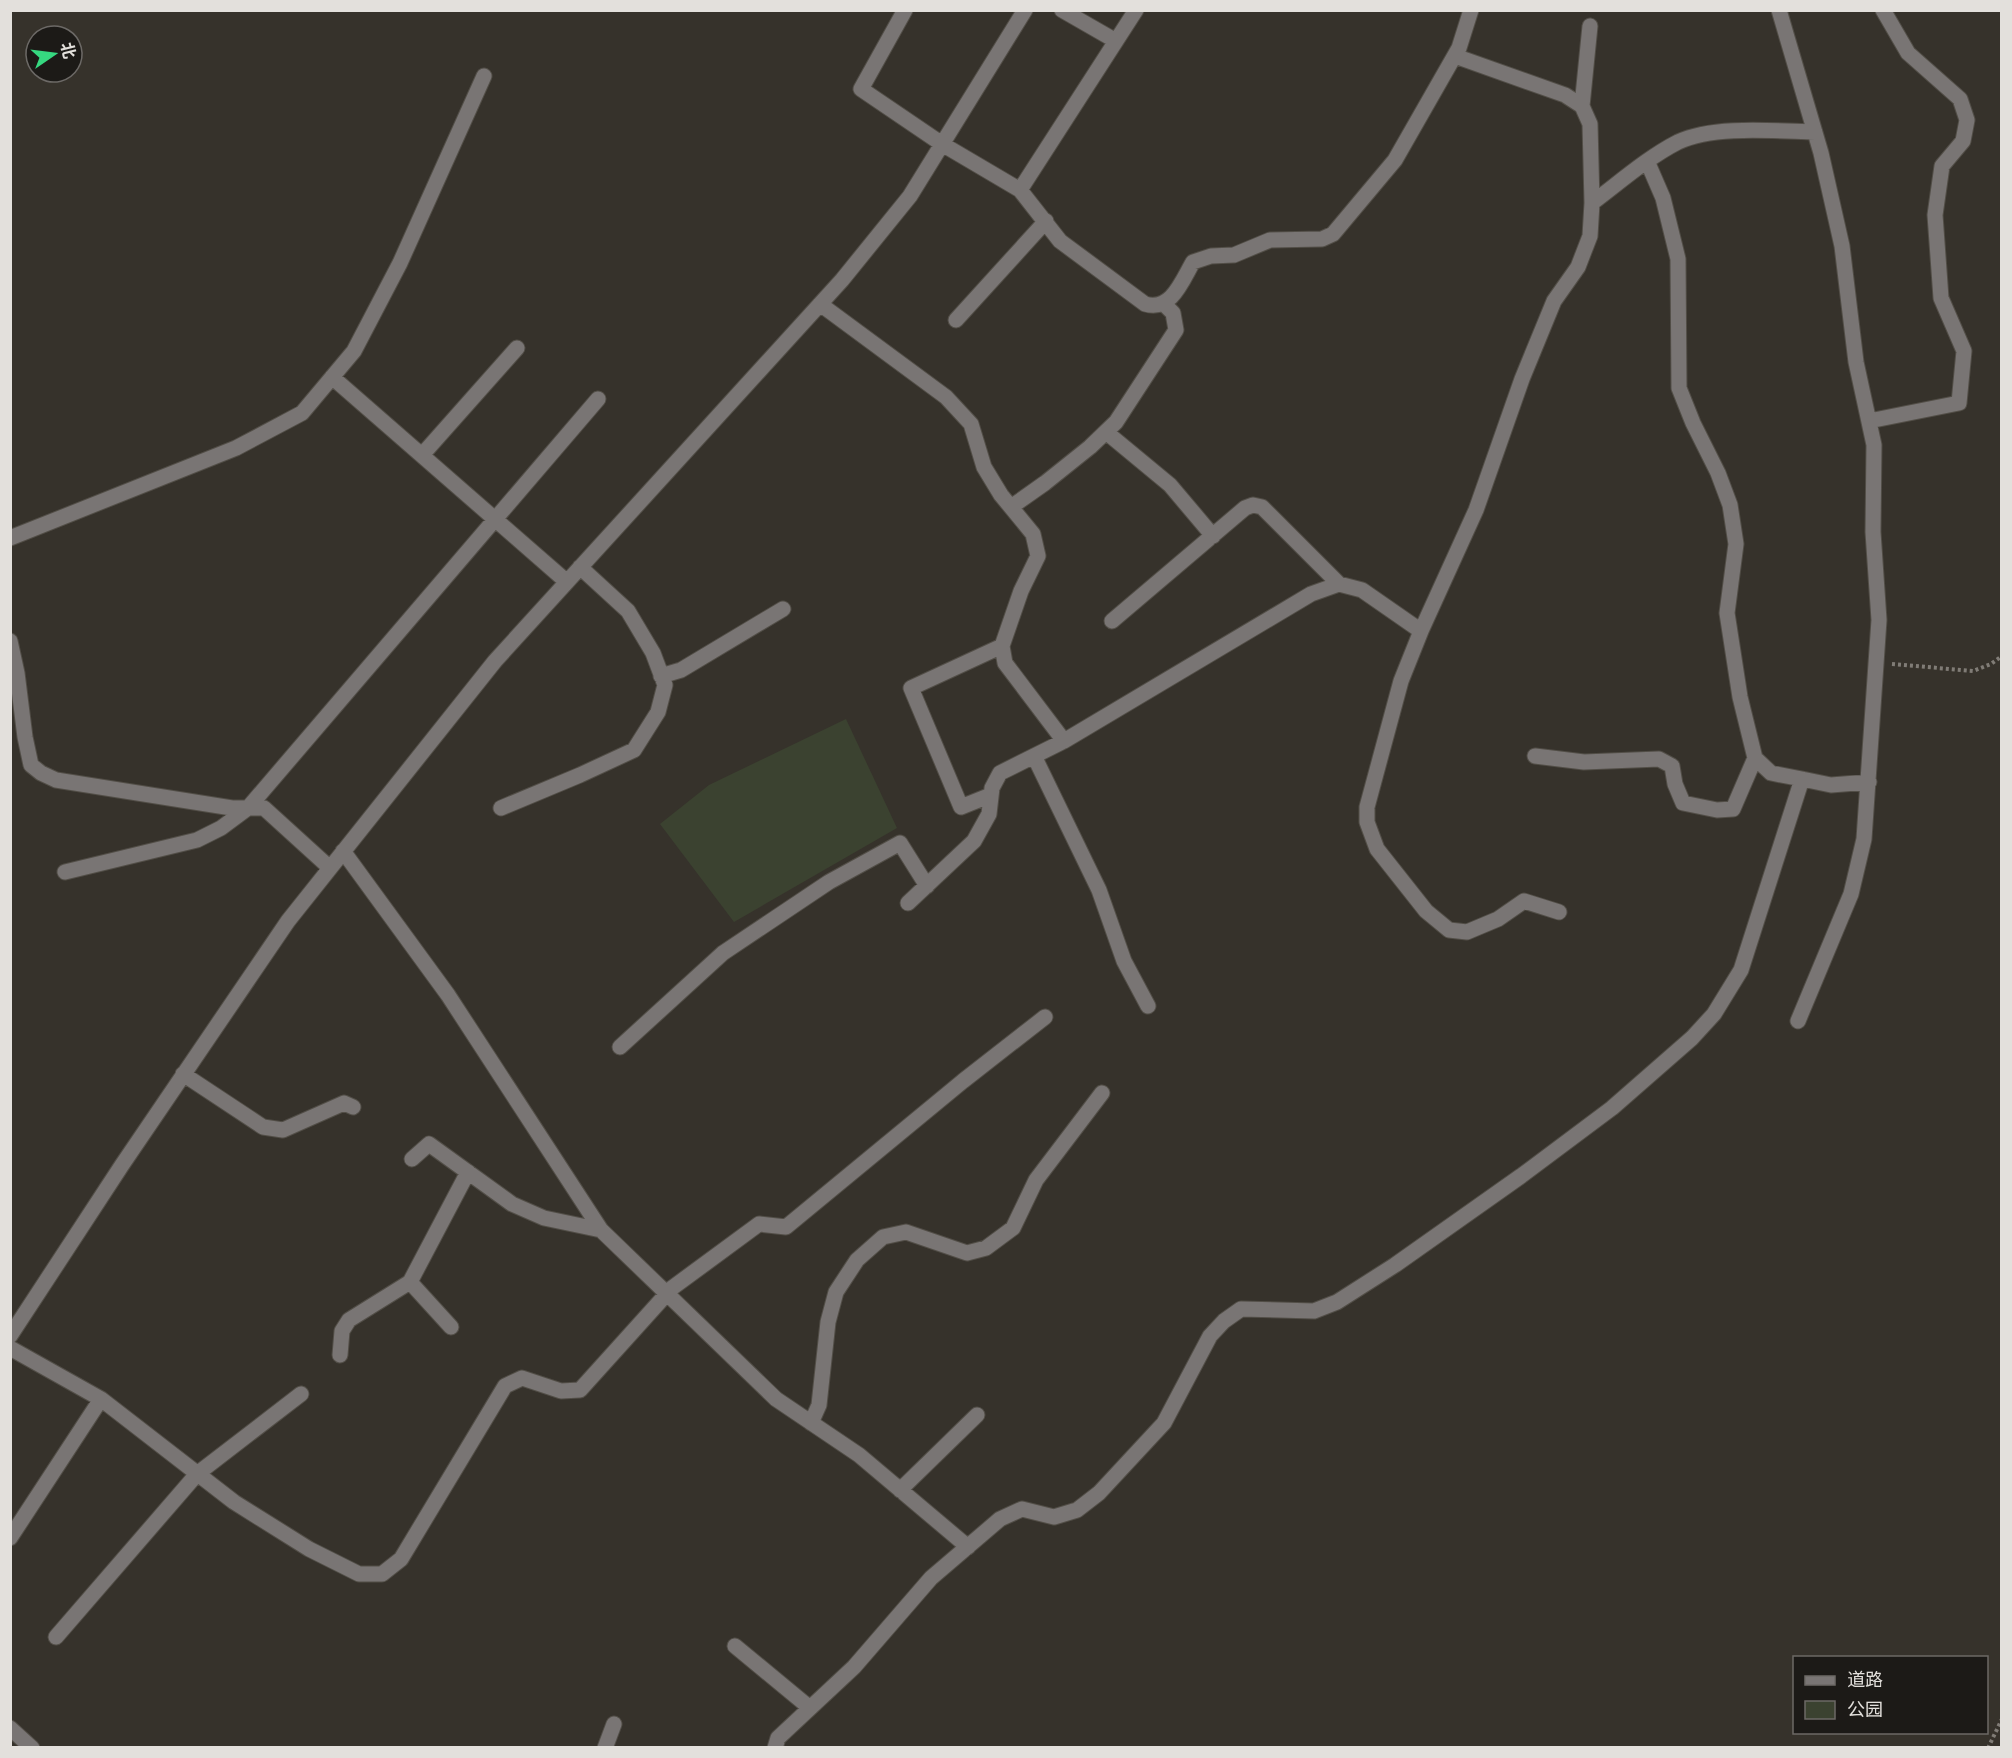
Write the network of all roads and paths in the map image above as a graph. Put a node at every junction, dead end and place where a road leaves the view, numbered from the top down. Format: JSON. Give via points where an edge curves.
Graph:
{"nodes":[{"id":1,"x":905,"y":10,"type":"edge"},
{"id":2,"x":1025,"y":10,"type":"edge"},
{"id":3,"x":1062,"y":10,"type":"edge"},
{"id":4,"x":1136,"y":10,"type":"edge"},
{"id":5,"x":1471,"y":10,"type":"edge"},
{"id":6,"x":1779,"y":10,"type":"edge"},
{"id":7,"x":1883,"y":10,"type":"edge"},
{"id":8,"x":1590,"y":26,"type":"dead end"},
{"id":9,"x":1116,"y":41,"type":"junction"},
{"id":10,"x":1455,"y":56,"type":"junction"},
{"id":11,"x":484,"y":76,"type":"dead end"},
{"id":12,"x":1582,"y":106,"type":"junction"},
{"id":13,"x":1815,"y":132,"type":"junction"},
{"id":14,"x":942,"y":144,"type":"junction"},
{"id":15,"x":1647,"y":160,"type":"junction"},
{"id":16,"x":1020,"y":190,"type":"junction"},
{"id":17,"x":1592,"y":203,"type":"junction"},
{"id":18,"x":1046,"y":221,"type":"junction"},
{"id":19,"x":820,"y":304,"type":"junction"},
{"id":20,"x":1164,"y":304,"type":"junction"},
{"id":21,"x":956,"y":320,"type":"dead end"},
{"id":22,"x":518,"y":348,"type":"dead end"},
{"id":23,"x":332,"y":377,"type":"junction"},
{"id":24,"x":598,"y":399,"type":"dead end"},
{"id":25,"x":1869,"y":421,"type":"junction"},
{"id":26,"x":1106,"y":432,"type":"junction"},
{"id":27,"x":422,"y":455,"type":"junction"},
{"id":28,"x":1011,"y":507,"type":"junction"},
{"id":29,"x":494,"y":520,"type":"junction"},
{"id":30,"x":1213,"y":536,"type":"junction"},
{"id":31,"x":10,"y":538,"type":"edge"},
{"id":32,"x":580,"y":567,"type":"junction"},
{"id":33,"x":567,"y":582,"type":"junction"},
{"id":34,"x":1340,"y":584,"type":"junction"},
{"id":35,"x":783,"y":609,"type":"dead end"},
{"id":36,"x":1112,"y":621,"type":"dead end"},
{"id":37,"x":1420,"y":631,"type":"junction"},
{"id":38,"x":10,"y":641,"type":"edge"},
{"id":39,"x":1002,"y":646,"type":"junction"},
{"id":40,"x":2001,"y":656,"type":"edge"},
{"id":41,"x":1877,"y":662,"type":"junction"},
{"id":42,"x":662,"y":676,"type":"junction"},
{"id":43,"x":1064,"y":741,"type":"junction"},
{"id":44,"x":1034,"y":756,"type":"junction"},
{"id":45,"x":1535,"y":756,"type":"dead end"},
{"id":46,"x":1755,"y":758,"type":"junction"},
{"id":47,"x":1802,"y":779,"type":"junction"},
{"id":48,"x":1869,"y":782,"type":"junction"},
{"id":49,"x":991,"y":795,"type":"junction"},
{"id":50,"x":248,"y":808,"type":"junction"},
{"id":51,"x":501,"y":808,"type":"dead end"},
{"id":52,"x":343,"y":851,"type":"junction"},
{"id":53,"x":330,"y":868,"type":"junction"},
{"id":54,"x":65,"y":872,"type":"dead end"},
{"id":55,"x":927,"y":886,"type":"junction"},
{"id":56,"x":908,"y":903,"type":"dead end"},
{"id":57,"x":1559,"y":912,"type":"dead end"},
{"id":58,"x":1148,"y":1006,"type":"dead end"},
{"id":59,"x":1045,"y":1017,"type":"dead end"},
{"id":60,"x":1798,"y":1021,"type":"dead end"},
{"id":61,"x":620,"y":1047,"type":"dead end"},
{"id":62,"x":183,"y":1074,"type":"junction"},
{"id":63,"x":1102,"y":1093,"type":"dead end"},
{"id":64,"x":353,"y":1107,"type":"dead end"},
{"id":65,"x":411,"y":1159,"type":"dead end"},
{"id":66,"x":468,"y":1172,"type":"junction"},
{"id":67,"x":602,"y":1230,"type":"junction"},
{"id":68,"x":410,"y":1282,"type":"junction"},
{"id":69,"x":666,"y":1294,"type":"junction"},
{"id":70,"x":451,"y":1327,"type":"dead end"},
{"id":71,"x":10,"y":1336,"type":"edge"},
{"id":72,"x":10,"y":1348,"type":"edge"},
{"id":73,"x":340,"y":1355,"type":"dead end"},
{"id":74,"x":301,"y":1394,"type":"dead end"},
{"id":75,"x":101,"y":1399,"type":"junction"},
{"id":76,"x":977,"y":1415,"type":"dead end"},
{"id":77,"x":811,"y":1423,"type":"junction"},
{"id":78,"x":197,"y":1474,"type":"junction"},
{"id":79,"x":900,"y":1490,"type":"junction"},
{"id":80,"x":10,"y":1538,"type":"edge"},
{"id":81,"x":968,"y":1547,"type":"junction"},
{"id":82,"x":56,"y":1637,"type":"dead end"},
{"id":83,"x":735,"y":1646,"type":"dead end"},
{"id":84,"x":810,"y":1708,"type":"junction"},
{"id":85,"x":2001,"y":1719,"type":"edge"},
{"id":86,"x":614,"y":1724,"type":"dead end"},
{"id":87,"x":10,"y":1728,"type":"edge"},
{"id":88,"x":32,"y":1748,"type":"edge"},
{"id":89,"x":604,"y":1748,"type":"edge"},
{"id":90,"x":775,"y":1748,"type":"edge"},
{"id":91,"x":1988,"y":1748,"type":"edge"}],
"edges":[{"from":1,"to":14,"type":"street","via":[[861,89]]},
{"from":2,"to":14,"type":"street"},
{"from":3,"to":9,"type":"street"},
{"from":4,"to":9,"type":"street"},
{"from":5,"to":10,"type":"street"},
{"from":6,"to":13,"type":"street"},
{"from":7,"to":25,"type":"street","via":[[1908,53],[1960,99],[1967,120],[1963,141],[1942,166],[1935,215],[1941,298],[1964,351],[1959,403]]},
{"from":8,"to":12,"type":"street"},
{"from":9,"to":16,"type":"street"},
{"from":10,"to":12,"type":"street","via":[[1565,95]]},
{"from":10,"to":20,"type":"street","via":[[1395,160],[1333,234],[1322,239],[1270,240],[1234,255],[1193,261]]},
{"from":11,"to":23,"type":"street","via":[[400,263],[354,351]]},
{"from":12,"to":17,"type":"street","via":[[1590,124]]},
{"from":13,"to":15,"type":"street","via":[[1700,135],[1679,141]]},
{"from":13,"to":25,"type":"street","via":[[1842,246],[1856,362]]},
{"from":14,"to":16,"type":"street"},
{"from":14,"to":19,"type":"street","via":[[910,196]]},
{"from":15,"to":17,"type":"street"},
{"from":15,"to":46,"type":"street","via":[[1663,198],[1678,259],[1679,388],[1730,504],[1736,544],[1727,613],[1740,697]]},
{"from":16,"to":18,"type":"street"},
{"from":17,"to":37,"type":"street","via":[[1590,236],[1578,267],[1554,301],[1476,510]]},
{"from":18,"to":20,"type":"street","via":[[1060,241],[1145,304]]},
{"from":18,"to":21,"type":"street"},
{"from":19,"to":28,"type":"street","via":[[946,398],[971,424],[984,466]]},
{"from":19,"to":32,"type":"street"},
{"from":20,"to":26,"type":"street","via":[[1173,314],[1176,330]]},
{"from":22,"to":27,"type":"street"},
{"from":23,"to":27,"type":"street"},
{"from":23,"to":31,"type":"street","via":[[302,413],[236,448]]},
{"from":24,"to":29,"type":"street"},
{"from":25,"to":41,"type":"street","via":[[1874,445],[1873,532],[1880,620]]},
{"from":26,"to":28,"type":"street"},
{"from":26,"to":30,"type":"street","via":[[1170,485]]},
{"from":27,"to":29,"type":"street"},
{"from":28,"to":39,"type":"street","via":[[1033,534],[1038,556]]},
{"from":29,"to":33,"type":"street"},
{"from":29,"to":50,"type":"street"},
{"from":30,"to":34,"type":"street","via":[[1245,508],[1262,507]]},
{"from":30,"to":36,"type":"street"},
{"from":32,"to":33,"type":"street"},
{"from":32,"to":42,"type":"street","via":[[628,611]]},
{"from":33,"to":52,"type":"street","via":[[495,661]]},
{"from":34,"to":37,"type":"street","via":[[1362,590]]},
{"from":34,"to":43,"type":"street","via":[[1311,594]]},
{"from":35,"to":42,"type":"street","via":[[681,670]]},
{"from":37,"to":57,"type":"street","via":[[1401,681],[1367,807],[1367,822],[1377,849],[1426,911],[1449,930],[1467,932],[1498,919],[1524,900]]},
{"from":38,"to":50,"type":"street","via":[[24,737],[31,765],[41,773],[56,780]]},
{"from":39,"to":43,"type":"street","via":[[1005,663]]},
{"from":39,"to":49,"type":"street","via":[[911,688],[961,807]]},
{"from":40,"to":41,"type":"path","via":[[1973,671]]},
{"from":41,"to":48,"type":"street"},
{"from":42,"to":51,"type":"street","via":[[665,685],[658,712],[633,750]]},
{"from":43,"to":44,"type":"street"},
{"from":44,"to":49,"type":"street","via":[[1000,773]]},
{"from":44,"to":58,"type":"street","via":[[1099,890],[1124,961]]},
{"from":45,"to":46,"type":"street","via":[[1584,762],[1659,759],[1672,766],[1683,803],[1717,810],[1733,810]]},
{"from":46,"to":47,"type":"street","via":[[1771,773]]},
{"from":47,"to":48,"type":"street","via":[[1831,785]]},
{"from":47,"to":81,"type":"street","via":[[1741,970],[1714,1014],[1692,1038],[1612,1108],[1521,1176],[1337,1302],[1314,1311],[1241,1309],[1210,1336],[1164,1423],[1099,1493],[1077,1510],[1054,1516],[1022,1509],[1000,1519]]},
{"from":48,"to":60,"type":"street","via":[[1864,839],[1851,894]]},
{"from":49,"to":55,"type":"street","via":[[988,814],[974,840]]},
{"from":50,"to":53,"type":"street","via":[[264,808]]},
{"from":50,"to":54,"type":"street","via":[[197,840]]},
{"from":52,"to":53,"type":"street"},
{"from":52,"to":67,"type":"street","via":[[448,995]]},
{"from":53,"to":62,"type":"street","via":[[288,921]]},
{"from":55,"to":56,"type":"street"},
{"from":55,"to":61,"type":"street","via":[[900,843],[829,882],[723,953]]},
{"from":59,"to":69,"type":"street","via":[[786,1227],[759,1224]]},
{"from":62,"to":64,"type":"street","via":[[264,1127],[283,1130],[345,1103]]},
{"from":62,"to":71,"type":"street"},
{"from":63,"to":77,"type":"street","via":[[1036,1180],[1013,1228],[986,1248],[967,1253],[906,1232],[883,1237],[856,1260],[836,1292],[828,1322],[819,1405]]},
{"from":65,"to":66,"type":"street","via":[[429,1144]]},
{"from":66,"to":67,"type":"street","via":[[512,1204],[544,1218]]},
{"from":66,"to":68,"type":"street"},
{"from":67,"to":69,"type":"street"},
{"from":68,"to":70,"type":"street"},
{"from":68,"to":73,"type":"street","via":[[349,1320],[342,1331]]},
{"from":69,"to":77,"type":"street","via":[[776,1399]]},
{"from":69,"to":78,"type":"street","via":[[580,1390],[561,1391],[522,1378],[505,1386],[401,1559],[382,1574],[359,1574],[309,1549]]},
{"from":72,"to":75,"type":"street"},
{"from":74,"to":78,"type":"street"},
{"from":75,"to":78,"type":"street"},
{"from":75,"to":80,"type":"street"},
{"from":76,"to":79,"type":"street"},
{"from":77,"to":79,"type":"street","via":[[859,1455]]},
{"from":78,"to":82,"type":"street"},
{"from":79,"to":81,"type":"street"},
{"from":81,"to":84,"type":"street","via":[[931,1578],[854,1667]]},
{"from":83,"to":84,"type":"street"},
{"from":84,"to":90,"type":"street","via":[[778,1738]]},
{"from":85,"to":91,"type":"path"},
{"from":86,"to":89,"type":"street"},
{"from":87,"to":88,"type":"street"}]}
